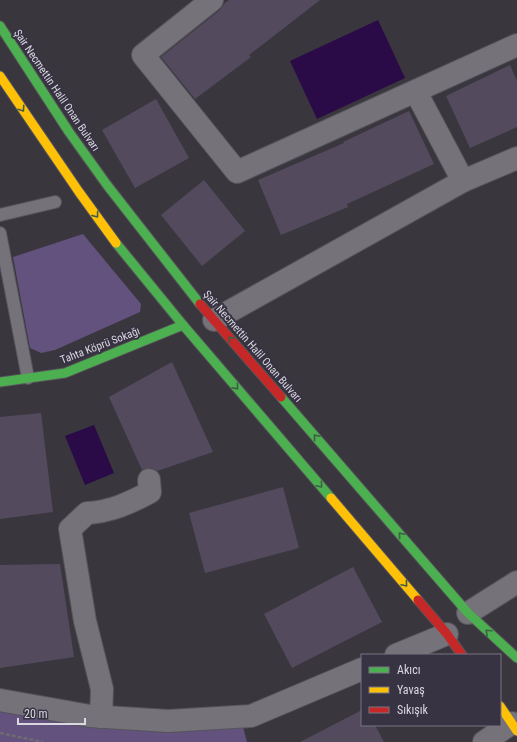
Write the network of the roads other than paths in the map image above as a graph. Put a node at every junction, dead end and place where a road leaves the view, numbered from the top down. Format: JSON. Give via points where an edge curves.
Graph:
{"nodes":[{"id":1,"x":212,"y":0,"type":"edge"},
{"id":2,"x":0,"y":26,"type":"edge"},
{"id":3,"x":517,"y":45,"type":"edge"},
{"id":4,"x":0,"y":76,"type":"edge"},
{"id":5,"x":416,"y":92,"type":"junction"},
{"id":6,"x":517,"y":158,"type":"edge"},
{"id":7,"x":462,"y":181,"type":"junction"},
{"id":8,"x":55,"y":202,"type":"dead end"},
{"id":9,"x":0,"y":215,"type":"edge"},
{"id":10,"x":0,"y":233,"type":"edge"},
{"id":11,"x":214,"y":320,"type":"junction"},
{"id":12,"x":183,"y":325,"type":"junction"},
{"id":13,"x":28,"y":378,"type":"junction"},
{"id":14,"x":0,"y":382,"type":"edge"},
{"id":15,"x":149,"y":480,"type":"dead end"},
{"id":16,"x":517,"y":582,"type":"edge"},
{"id":17,"x":468,"y":613,"type":"junction"},
{"id":18,"x":447,"y":634,"type":"junction"},
{"id":19,"x":398,"y":654,"type":"edge"},
{"id":20,"x":461,"y":654,"type":"edge"},
{"id":21,"x":517,"y":658,"type":"edge"},
{"id":22,"x":361,"y":669,"type":"edge"},
{"id":23,"x":0,"y":700,"type":"edge"},
{"id":24,"x":101,"y":717,"type":"junction"},
{"id":25,"x":510,"y":720,"type":"edge"},
{"id":26,"x":484,"y":742,"type":"edge"}],
"edges":[{"from":1,"to":5,"type":"street","via":[[143,55],[237,172]]},
{"from":2,"to":11,"type":"main road","name":"Şair Necmettin Halil Onan Bulvarı","via":[[107,184]]},
{"from":3,"to":5,"type":"street"},
{"from":4,"to":12,"type":"main road","one_way":true,"via":[[113,239]]},
{"from":5,"to":7,"type":"street"},
{"from":6,"to":7,"type":"street"},
{"from":7,"to":11,"type":"street"},
{"from":8,"to":9,"type":"lane"},
{"from":10,"to":13,"type":"lane"},
{"from":17,"to":11,"type":"main road","name":"Şair Necmettin Halil Onan Bulvarı","one_way":true},
{"from":12,"to":13,"type":"main road","name":"Tahta Köprü Sokağı","via":[[65,373]]},
{"from":12,"to":18,"type":"main road","one_way":true},
{"from":13,"to":14,"type":"main road","name":"Tahta Köprü Sokağı"},
{"from":15,"to":24,"type":"street","via":[[150,492],[128,503],[100,512],[87,513],[70,529],[85,621],[102,689]]},
{"from":16,"to":17,"type":"street"},
{"from":21,"to":17,"type":"main road","name":"Şair Necmettin Halil Onan Bulvarı","one_way":true},
{"from":18,"to":19,"type":"street"},
{"from":18,"to":20,"type":"main road"},
{"from":22,"to":24,"type":"street","via":[[250,716],[168,721]]},
{"from":23,"to":24,"type":"street"},
{"from":25,"to":26,"type":"street"}]}
